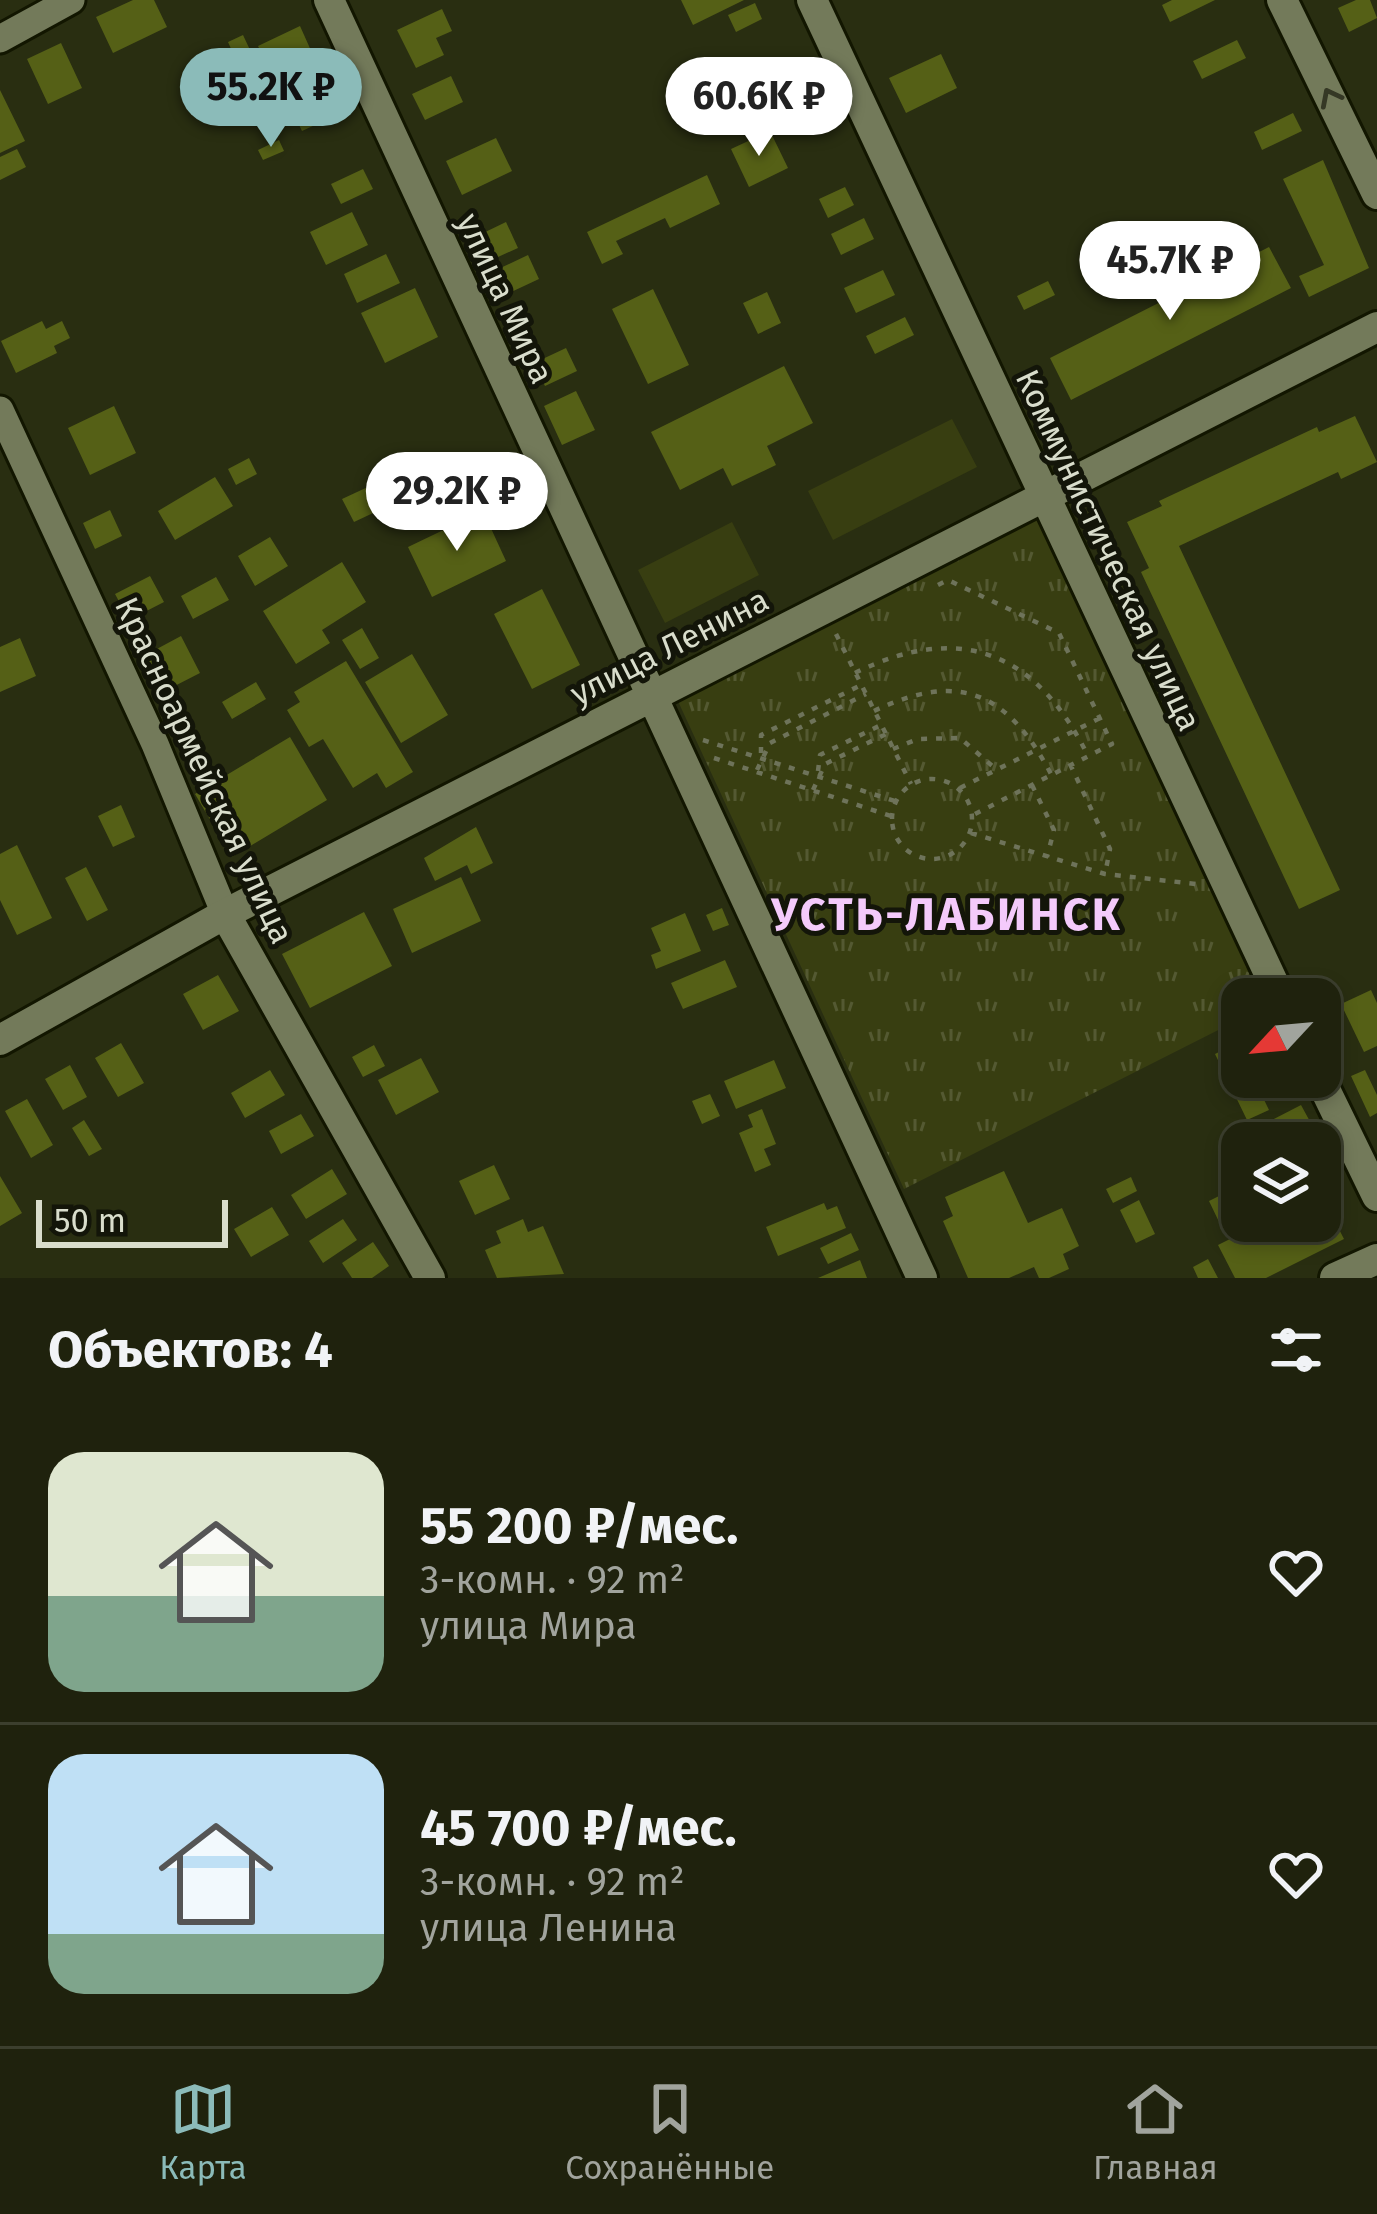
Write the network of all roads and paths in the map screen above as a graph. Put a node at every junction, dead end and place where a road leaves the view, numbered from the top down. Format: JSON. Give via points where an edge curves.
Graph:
{"nodes":[{"id":1,"x":71,"y":0,"type":"edge"},
{"id":2,"x":329,"y":0,"type":"edge"},
{"id":3,"x":812,"y":0,"type":"edge"},
{"id":4,"x":1282,"y":0,"type":"edge"},
{"id":5,"x":0,"y":39,"type":"edge"},
{"id":6,"x":1377,"y":194,"type":"edge"},
{"id":7,"x":1377,"y":327,"type":"edge"},
{"id":8,"x":0,"y":410,"type":"edge"},
{"id":9,"x":1046,"y":497,"type":"junction"},
{"id":10,"x":929,"y":589,"type":"dead end"},
{"id":11,"x":830,"y":622,"type":"junction"},
{"id":12,"x":855,"y":626,"type":"dead end"},
{"id":13,"x":855,"y":673,"type":"junction"},
{"id":14,"x":861,"y":685,"type":"junction"},
{"id":15,"x":866,"y":694,"type":"junction"},
{"id":16,"x":650,"y":695,"type":"junction"},
{"id":17,"x":874,"y":711,"type":"junction"},
{"id":18,"x":1100,"y":718,"type":"junction"},
{"id":19,"x":881,"y":724,"type":"junction"},
{"id":20,"x":1076,"y":730,"type":"junction"},
{"id":21,"x":886,"y":734,"type":"junction"},
{"id":22,"x":893,"y":749,"type":"junction"},
{"id":23,"x":1038,"y":749,"type":"junction"},
{"id":24,"x":1088,"y":756,"type":"junction"},
{"id":25,"x":760,"y":758,"type":"junction"},
{"id":26,"x":1070,"y":764,"type":"junction"},
{"id":27,"x":998,"y":770,"type":"junction"},
{"id":28,"x":756,"y":772,"type":"junction"},
{"id":29,"x":1051,"y":774,"type":"junction"},
{"id":30,"x":817,"y":777,"type":"junction"},
{"id":31,"x":911,"y":784,"type":"junction"},
{"id":32,"x":1032,"y":784,"type":"junction"},
{"id":33,"x":959,"y":789,"type":"junction"},
{"id":34,"x":813,"y":790,"type":"junction"},
{"id":35,"x":896,"y":801,"type":"junction"},
{"id":36,"x":973,"y":815,"type":"junction"},
{"id":37,"x":891,"y":816,"type":"junction"},
{"id":38,"x":970,"y":833,"type":"junction"},
{"id":39,"x":1047,"y":857,"type":"junction"},
{"id":40,"x":1106,"y":874,"type":"junction"},
{"id":41,"x":1226,"y":885,"type":"junction"},
{"id":42,"x":225,"y":914,"type":"junction"},
{"id":43,"x":1271,"y":978,"type":"edge"},
{"id":44,"x":0,"y":1040,"type":"edge"},
{"id":45,"x":1329,"y":1098,"type":"edge"},
{"id":46,"x":1377,"y":1196,"type":"edge"},
{"id":47,"x":1377,"y":1259,"type":"edge"},
{"id":48,"x":430,"y":1278,"type":"edge"},
{"id":49,"x":922,"y":1278,"type":"edge"},
{"id":50,"x":1335,"y":1278,"type":"edge"}],
"edges":[{"from":1,"to":5,"type":"street"},
{"from":2,"to":16,"type":"street","name":"улица Мира"},
{"from":3,"to":9,"type":"street","name":"Коммунистическая улица"},
{"from":6,"to":4,"type":"street","one_way":true},
{"from":7,"to":9,"type":"street","name":"улица Ленина"},
{"from":8,"to":42,"type":"street","name":"Красноармейская улица"},
{"from":9,"to":11,"type":"street","name":"улица Ленина"},
{"from":9,"to":41,"type":"street","name":"Коммунистическая улица"},
{"from":10,"to":18,"type":"path","via":[[948,580],[1059,633]]},
{"from":11,"to":12,"type":"path"},
{"from":11,"to":13,"type":"path"},
{"from":11,"to":16,"type":"street","name":"улица Ленина"},
{"from":13,"to":14,"type":"path"},
{"from":13,"to":20,"type":"path","via":[[917,648],[986,652],[1024,670]]},
{"from":14,"to":15,"type":"path"},
{"from":14,"to":25,"type":"path","via":[[761,736]]},
{"from":15,"to":17,"type":"path"},
{"from":15,"to":25,"type":"path","via":[[770,743]]},
{"from":16,"to":42,"type":"street","name":"улица Ленина"},
{"from":16,"to":49,"type":"street","name":"улица Мира"},
{"from":17,"to":19,"type":"path"},
{"from":17,"to":23,"type":"path","via":[[929,689],[958,690],[1023,725]]},
{"from":18,"to":20,"type":"path"},
{"from":18,"to":24,"type":"path","via":[[1112,744]]},
{"from":19,"to":21,"type":"path"},
{"from":19,"to":30,"type":"path","via":[[820,755]]},
{"from":20,"to":23,"type":"path"},
{"from":20,"to":24,"type":"path"},
{"from":21,"to":22,"type":"path"},
{"from":21,"to":30,"type":"path","via":[[824,764]]},
{"from":22,"to":27,"type":"path","via":[[960,738]]},
{"from":22,"to":31,"type":"path"},
{"from":23,"to":27,"type":"path"},
{"from":23,"to":29,"type":"path"},
{"from":24,"to":26,"type":"path"},
{"from":25,"to":28,"type":"path"},
{"from":25,"to":28,"type":"path","via":[[691,736],[699,753]]},
{"from":25,"to":30,"type":"path"},
{"from":26,"to":29,"type":"path"},
{"from":26,"to":40,"type":"path","via":[[1110,849]]},
{"from":27,"to":33,"type":"path"},
{"from":28,"to":34,"type":"path"},
{"from":29,"to":32,"type":"path"},
{"from":30,"to":34,"type":"path"},
{"from":30,"to":35,"type":"path"},
{"from":31,"to":33,"type":"path","via":[[940,779]]},
{"from":31,"to":35,"type":"path"},
{"from":32,"to":36,"type":"path"},
{"from":32,"to":39,"type":"path","via":[[1054,830]]},
{"from":33,"to":36,"type":"path"},
{"from":34,"to":37,"type":"path"},
{"from":35,"to":37,"type":"path"},
{"from":36,"to":38,"type":"path"},
{"from":37,"to":38,"type":"path","via":[[900,845],[924,860],[955,854]]},
{"from":38,"to":39,"type":"path"},
{"from":39,"to":40,"type":"path"},
{"from":40,"to":41,"type":"path"},
{"from":41,"to":43,"type":"street","name":"Коммунистическая улица"},
{"from":42,"to":44,"type":"street","name":"улица Ленина"},
{"from":42,"to":48,"type":"street","name":"Красноармейская улица"},
{"from":45,"to":46,"type":"street"},
{"from":47,"to":50,"type":"street"}]}
